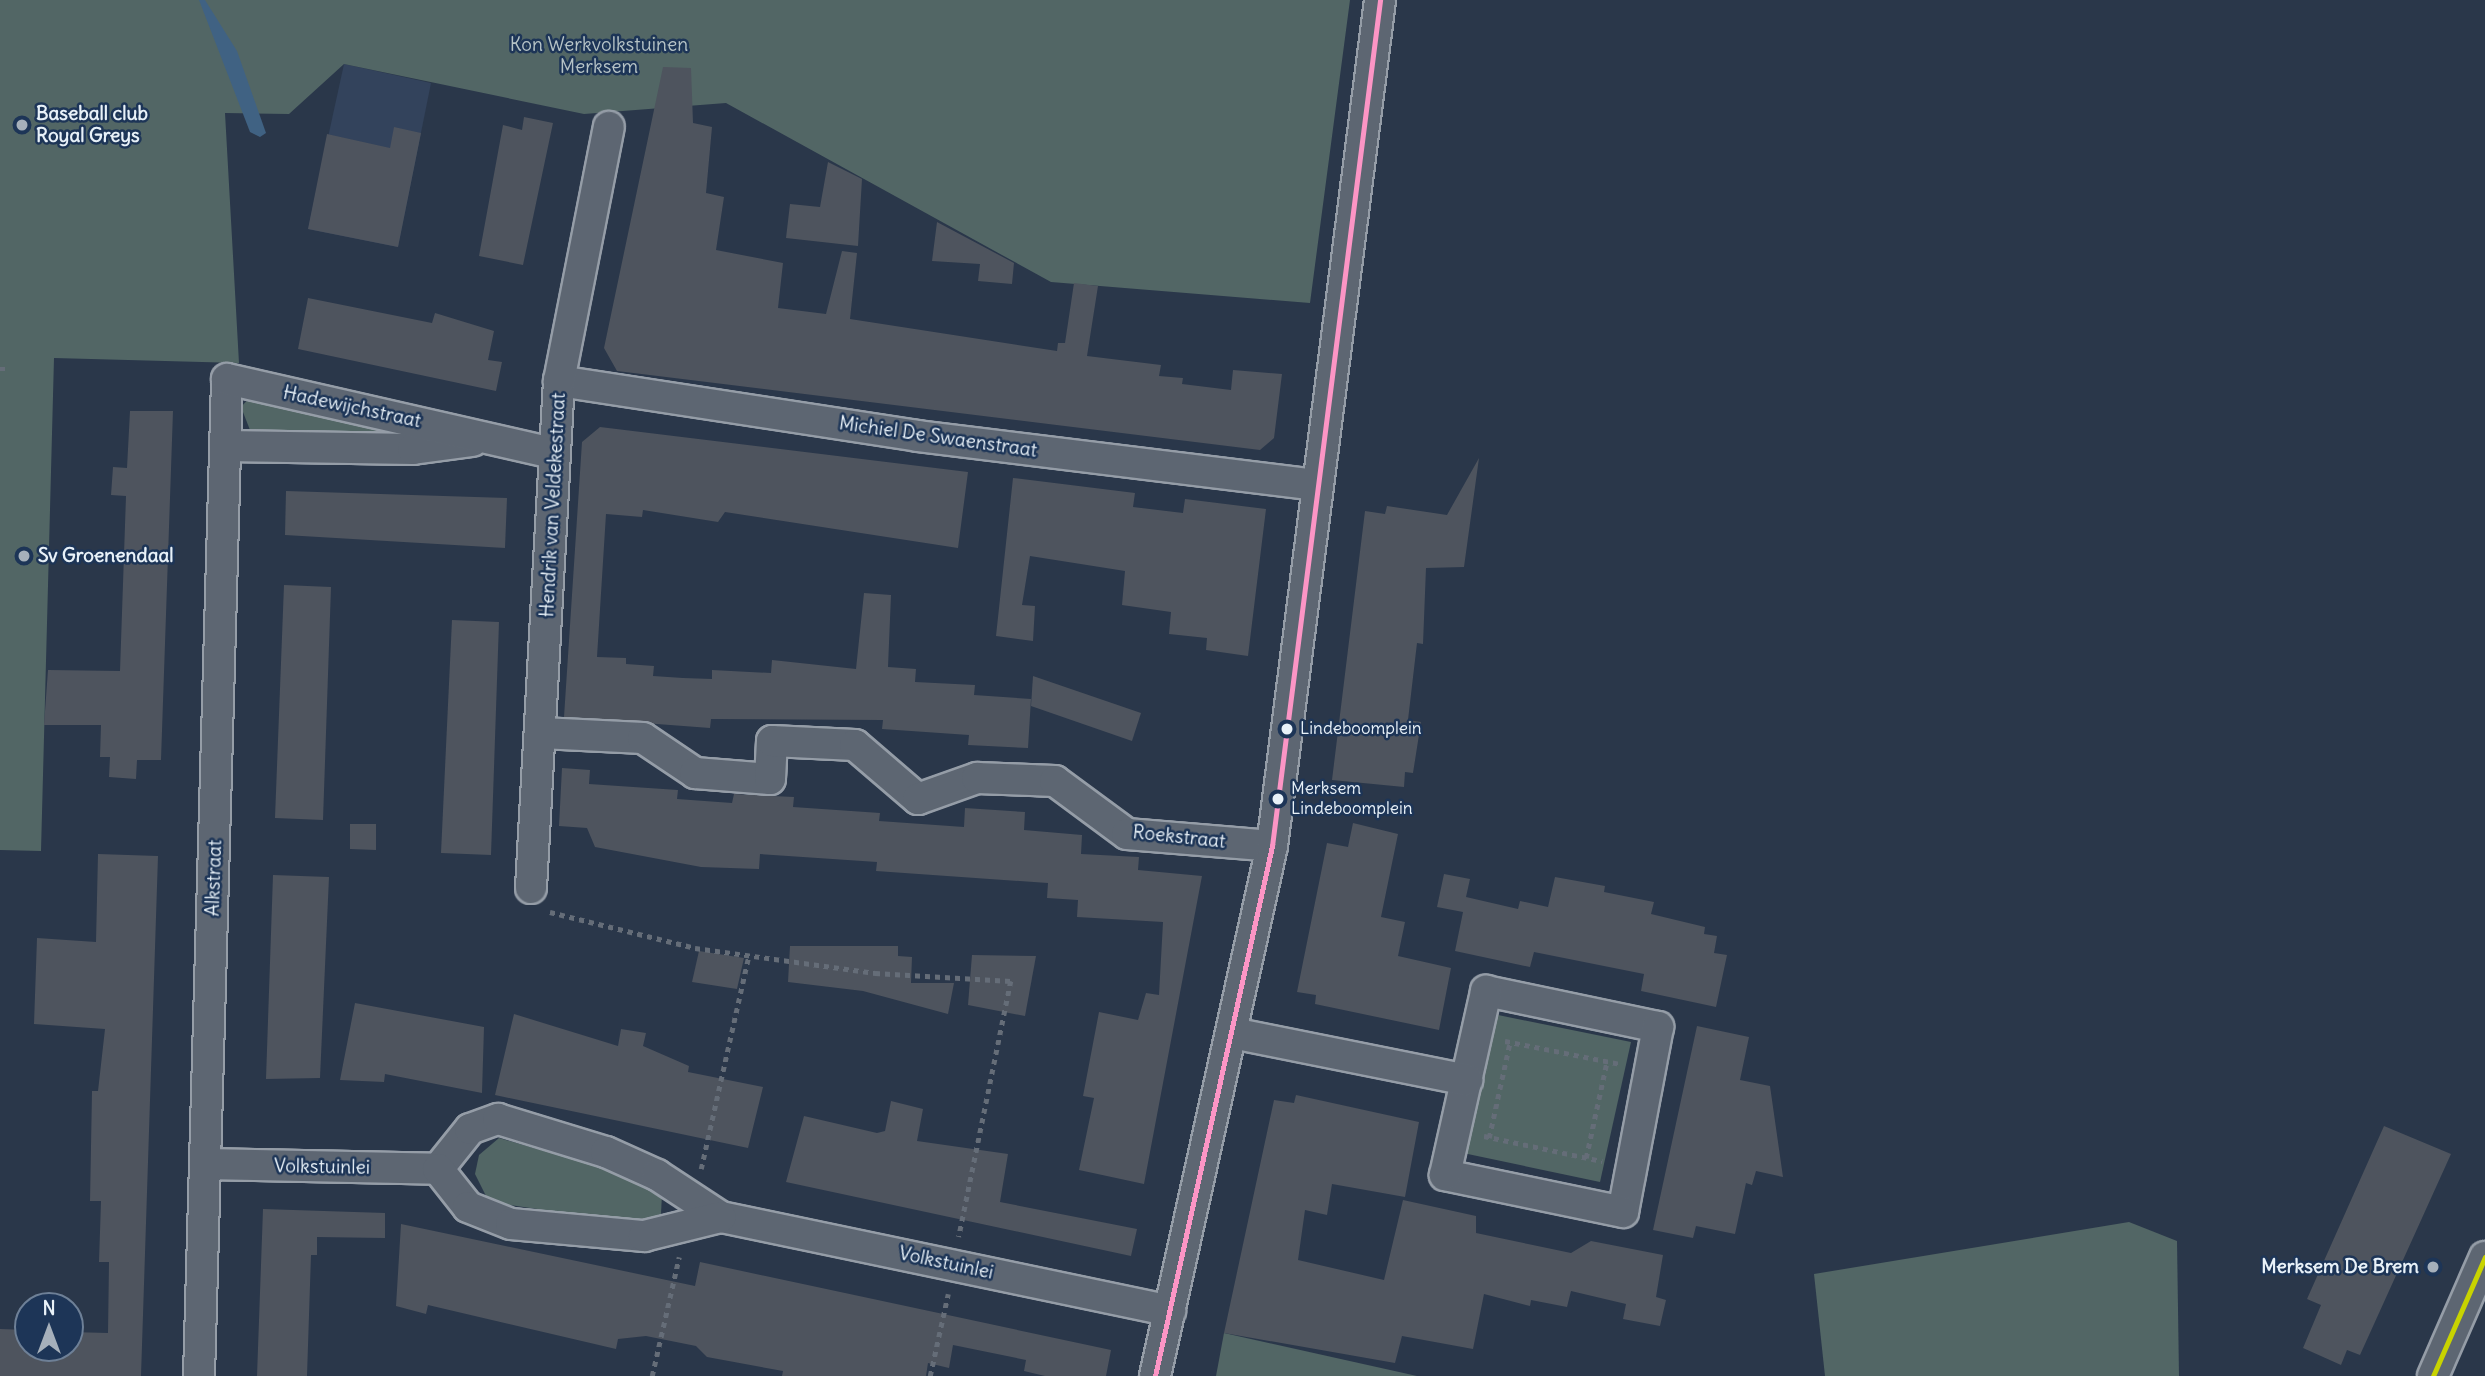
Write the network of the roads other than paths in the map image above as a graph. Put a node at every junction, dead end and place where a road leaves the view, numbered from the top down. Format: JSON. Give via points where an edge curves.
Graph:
{"nodes":[{"id":1,"x":1380,"y":0,"type":"edge"},
{"id":2,"x":609,"y":127,"type":"dead end"},
{"id":3,"x":227,"y":379,"type":"joint"},
{"id":4,"x":559,"y":381,"type":"junction"},
{"id":5,"x":476,"y":440,"type":"junction"},
{"id":6,"x":226,"y":446,"type":"junction"},
{"id":7,"x":554,"y":453,"type":"junction"},
{"id":8,"x":1317,"y":485,"type":"junction"},
{"id":9,"x":541,"y":733,"type":"junction"},
{"id":10,"x":1272,"y":846,"type":"junction"},
{"id":11,"x":531,"y":888,"type":"road end"},
{"id":12,"x":1232,"y":1033,"type":"junction"},
{"id":13,"x":1466,"y":1080,"type":"junction"},
{"id":14,"x":206,"y":1164,"type":"junction"},
{"id":15,"x":438,"y":1170,"type":"junction"},
{"id":16,"x":690,"y":1214,"type":"junction"},
{"id":17,"x":2485,"y":1256,"type":"edge"},
{"id":18,"x":1170,"y":1311,"type":"junction"},
{"id":19,"x":199,"y":1376,"type":"edge"},
{"id":20,"x":1155,"y":1376,"type":"edge"},
{"id":21,"x":2433,"y":1376,"type":"edge"}],
"edges":[{"from":1,"to":8,"type":"street"},
{"from":2,"to":4,"type":"street","name":"Hendrik van Veldekestraat"},
{"from":3,"to":5,"type":"street","name":"Hadewijchstraat","via":[[416,419]]},
{"from":3,"to":6,"type":"street","name":"Alkstraat"},
{"from":4,"to":7,"type":"street","name":"Hendrik van Veldekestraat"},
{"from":4,"to":8,"type":"street","name":"Michiel De Swaenstraat","via":[[917,436]]},
{"from":5,"to":6,"type":"street","name":"Hadewijchstraat","via":[[413,449]]},
{"from":5,"to":7,"type":"street","name":"Hadewijchstraat"},
{"from":6,"to":14,"type":"street","name":"Alkstraat"},
{"from":7,"to":9,"type":"street","name":"Hendrik van Veldekestraat"},
{"from":8,"to":10,"type":"street"},
{"from":9,"to":10,"type":"street","name":"Roekstraat","via":[[643,738],[695,773],[769,779],[772,741],[855,746],[918,799],[976,778],[1055,781],[1127,834]]},
{"from":9,"to":11,"type":"street","name":"Hendrik van Veldekestraat"},
{"from":10,"to":12,"type":"street"},
{"from":12,"to":13,"type":"street"},
{"from":12,"to":18,"type":"street"},
{"from":13,"to":13,"type":"street","via":[[1445,1175],[1623,1212],[1658,1027],[1486,991]]},
{"from":14,"to":15,"type":"street","name":"Volkstuinlei"},
{"from":14,"to":19,"type":"street","name":"Alkstraat"},
{"from":15,"to":16,"type":"street","via":[[468,1207],[511,1224],[644,1236]]},
{"from":15,"to":16,"type":"street","name":"Volkstuinlei","via":[[470,1129],[498,1119],[606,1152],[657,1175]]},
{"from":16,"to":18,"type":"street","name":"Volkstuinlei"},
{"from":17,"to":21,"type":"street"},
{"from":18,"to":20,"type":"street"}]}
